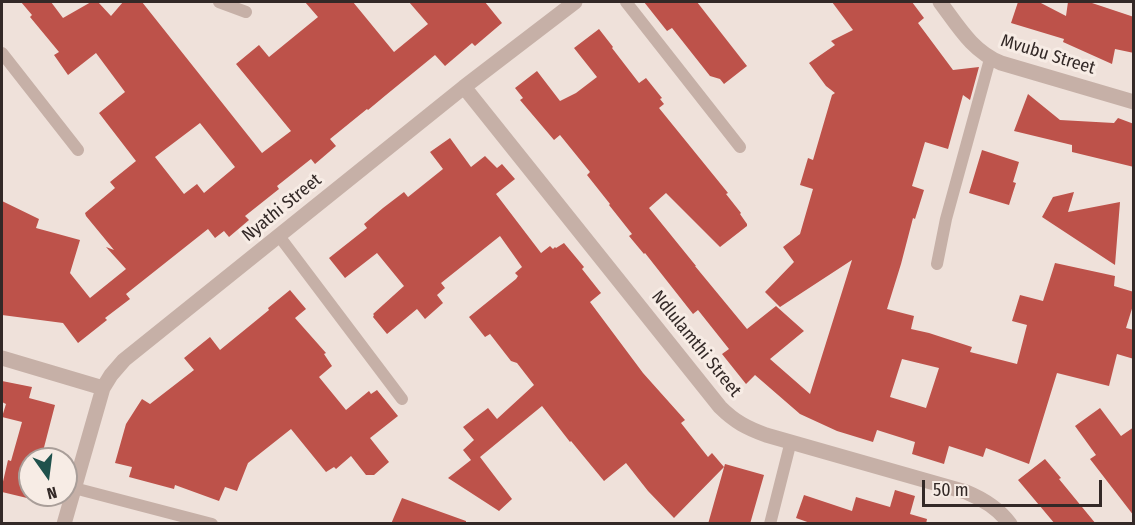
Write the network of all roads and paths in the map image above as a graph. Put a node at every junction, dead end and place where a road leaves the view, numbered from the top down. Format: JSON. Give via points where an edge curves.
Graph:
{"nodes":[{"id":1,"x":219,"y":2,"type":"edge"},
{"id":2,"x":575,"y":2,"type":"edge"},
{"id":3,"x":626,"y":2,"type":"edge"},
{"id":4,"x":940,"y":2,"type":"edge"},
{"id":5,"x":246,"y":12,"type":"dead end"},
{"id":6,"x":2,"y":53,"type":"edge"},
{"id":7,"x":990,"y":59,"type":"junction"},
{"id":8,"x":464,"y":87,"type":"junction"},
{"id":9,"x":1134,"y":102,"type":"edge"},
{"id":10,"x":741,"y":147,"type":"dead end"},
{"id":11,"x":78,"y":150,"type":"dead end"},
{"id":12,"x":279,"y":236,"type":"junction"},
{"id":13,"x":937,"y":264,"type":"dead end"},
{"id":14,"x":2,"y":358,"type":"edge"},
{"id":15,"x":103,"y":388,"type":"junction"},
{"id":16,"x":402,"y":399,"type":"dead end"},
{"id":17,"x":791,"y":441,"type":"junction"},
{"id":18,"x":78,"y":474,"type":"edge"},
{"id":19,"x":78,"y":489,"type":"edge"},
{"id":20,"x":69,"y":507,"type":"edge"},
{"id":21,"x":64,"y":524,"type":"edge"},
{"id":22,"x":212,"y":524,"type":"edge"},
{"id":23,"x":770,"y":524,"type":"edge"},
{"id":24,"x":1010,"y":524,"type":"edge"}],
"edges":[{"from":1,"to":5,"type":"lane"},
{"from":2,"to":8,"type":"street","name":"Nyathi Street"},
{"from":3,"to":10,"type":"lane"},
{"from":4,"to":7,"type":"street","name":"Mvubu Street","via":[[978,51]]},
{"from":6,"to":11,"type":"lane"},
{"from":7,"to":9,"type":"street","name":"Mvubu Street"},
{"from":7,"to":13,"type":"lane"},
{"from":8,"to":12,"type":"street","name":"Nyathi Street"},
{"from":8,"to":17,"type":"street","name":"Ndlulamthi Street","via":[[720,407],[746,427]]},
{"from":12,"to":15,"type":"street","name":"Nyathi Street","via":[[124,360]]},
{"from":12,"to":16,"type":"lane"},
{"from":14,"to":15,"type":"street"},
{"from":15,"to":18,"type":"street","name":"Nyathi Street"},
{"from":17,"to":23,"type":"lane"},
{"from":17,"to":24,"type":"street","name":"Ndlulamthi Street","via":[[966,492],[995,508]]},
{"from":19,"to":22,"type":"lane"},
{"from":20,"to":21,"type":"street","name":"Nyathi Street"}]}
